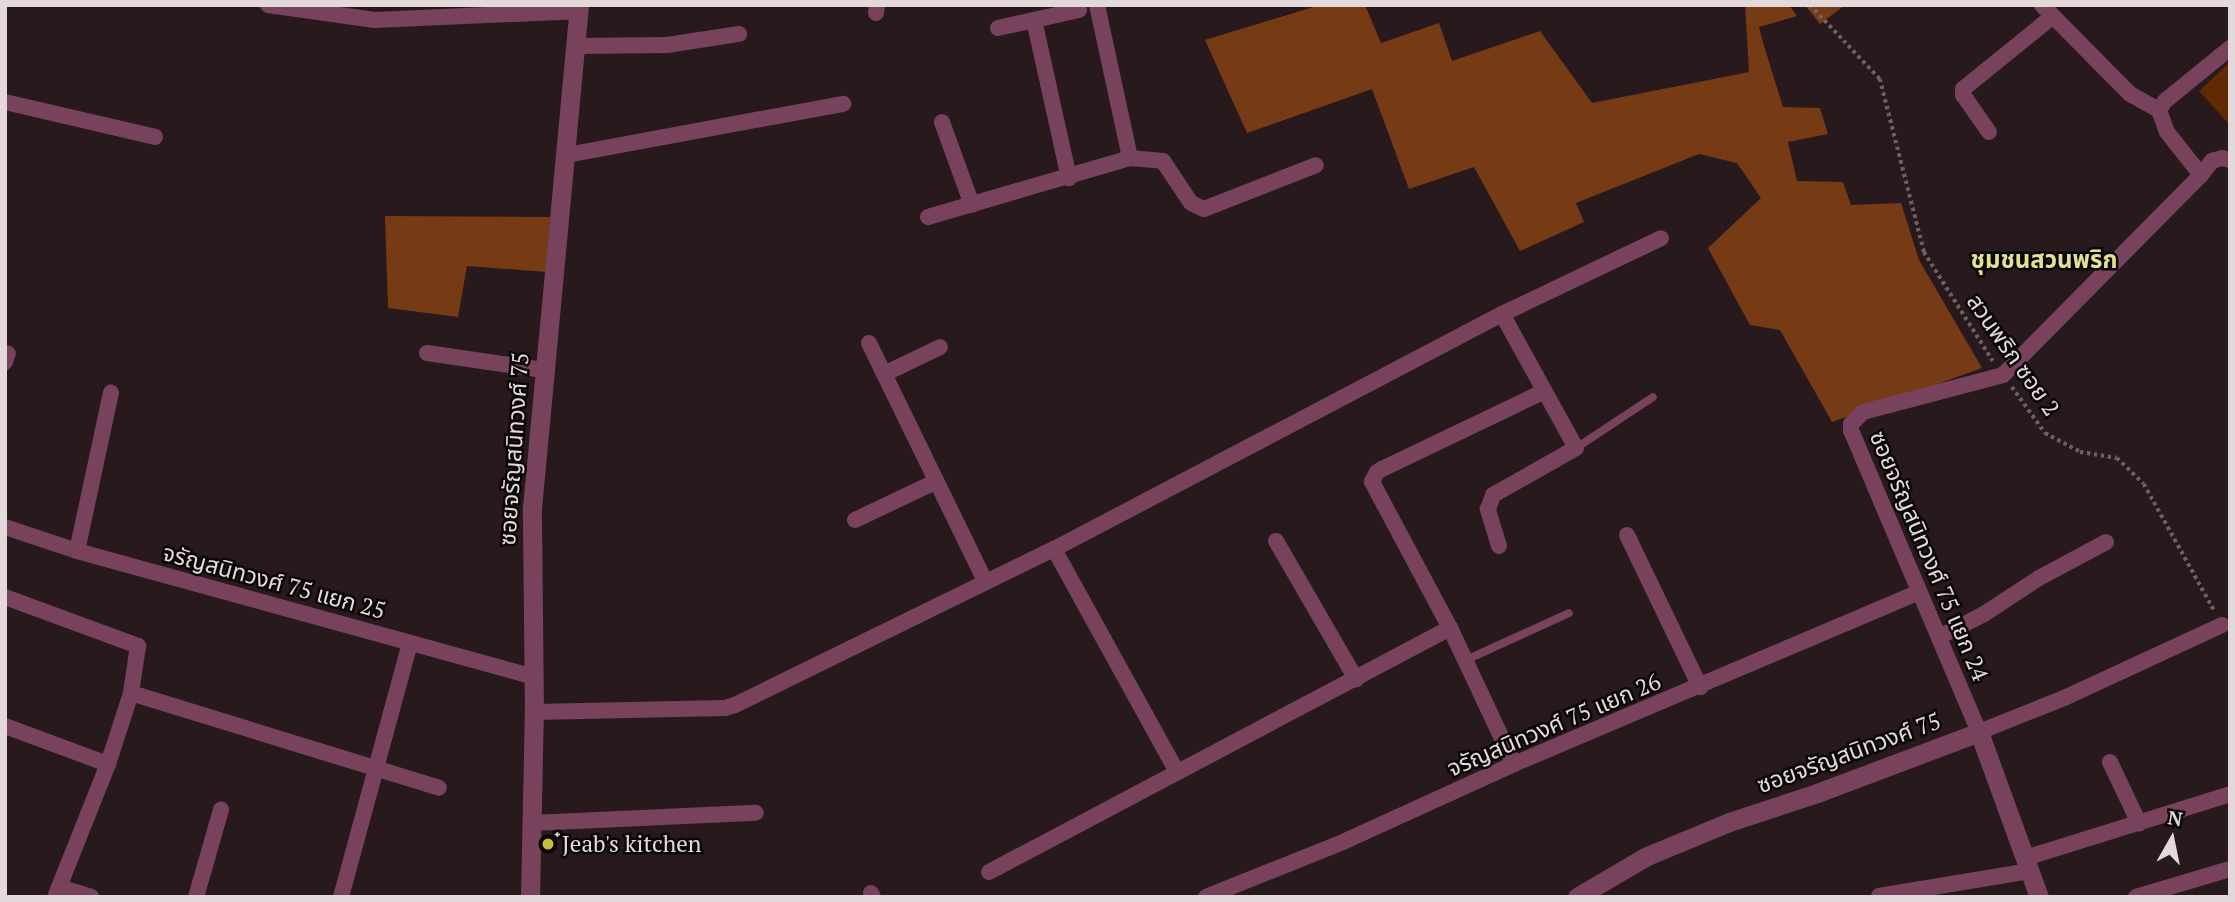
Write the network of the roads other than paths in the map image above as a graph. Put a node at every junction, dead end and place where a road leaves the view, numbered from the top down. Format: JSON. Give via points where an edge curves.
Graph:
{"nodes":[{"id":1,"x":268,"y":5,"type":"edge"},
{"id":2,"x":1097,"y":5,"type":"edge"},
{"id":3,"x":578,"y":8,"type":"edge"},
{"id":4,"x":1079,"y":10,"type":"dead end"},
{"id":5,"x":2048,"y":11,"type":"edge"},
{"id":6,"x":1034,"y":20,"type":"junction"},
{"id":7,"x":998,"y":28,"type":"dead end"},
{"id":8,"x":740,"y":34,"type":"dead end"},
{"id":9,"x":575,"y":46,"type":"junction"},
{"id":10,"x":2230,"y":48,"type":"edge"},
{"id":11,"x":5,"y":102,"type":"edge"},
{"id":12,"x":843,"y":104,"type":"dead end"},
{"id":13,"x":2159,"y":110,"type":"junction"},
{"id":14,"x":942,"y":122,"type":"dead end"},
{"id":15,"x":1989,"y":132,"type":"dead end"},
{"id":16,"x":155,"y":137,"type":"dead end"},
{"id":17,"x":567,"y":155,"type":"junction"},
{"id":18,"x":1130,"y":158,"type":"junction"},
{"id":19,"x":2230,"y":160,"type":"edge"},
{"id":20,"x":1316,"y":165,"type":"dead end"},
{"id":21,"x":2201,"y":175,"type":"junction"},
{"id":22,"x":1069,"y":178,"type":"junction"},
{"id":23,"x":972,"y":205,"type":"junction"},
{"id":24,"x":928,"y":218,"type":"dead end"},
{"id":25,"x":1661,"y":238,"type":"dead end"},
{"id":26,"x":1502,"y":314,"type":"junction"},
{"id":27,"x":869,"y":343,"type":"dead end"},
{"id":28,"x":940,"y":347,"type":"dead end"},
{"id":29,"x":427,"y":353,"type":"dead end"},
{"id":30,"x":544,"y":370,"type":"junction"},
{"id":31,"x":884,"y":374,"type":"junction"},
{"id":32,"x":111,"y":393,"type":"dead end"},
{"id":33,"x":1543,"y":393,"type":"junction"},
{"id":34,"x":1653,"y":397,"type":"dead end"},
{"id":35,"x":1576,"y":448,"type":"junction"},
{"id":36,"x":935,"y":482,"type":"junction"},
{"id":37,"x":855,"y":520,"type":"dead end"},
{"id":38,"x":5,"y":527,"type":"edge"},
{"id":39,"x":1627,"y":536,"type":"dead end"},
{"id":40,"x":1276,"y":541,"type":"dead end"},
{"id":41,"x":2106,"y":542,"type":"dead end"},
{"id":42,"x":1499,"y":546,"type":"dead end"},
{"id":43,"x":1054,"y":549,"type":"junction"},
{"id":44,"x":77,"y":551,"type":"junction"},
{"id":45,"x":985,"y":581,"type":"junction"},
{"id":46,"x":1919,"y":592,"type":"junction"},
{"id":47,"x":5,"y":597,"type":"edge"},
{"id":48,"x":1569,"y":613,"type":"dead end"},
{"id":49,"x":2222,"y":625,"type":"road end"},
{"id":50,"x":1450,"y":628,"type":"junction"},
{"id":51,"x":1939,"y":637,"type":"junction"},
{"id":52,"x":410,"y":643,"type":"junction"},
{"id":53,"x":1466,"y":660,"type":"junction"},
{"id":54,"x":533,"y":677,"type":"junction"},
{"id":55,"x":1356,"y":679,"type":"junction"},
{"id":56,"x":1700,"y":687,"type":"junction"},
{"id":57,"x":131,"y":693,"type":"junction"},
{"id":58,"x":534,"y":712,"type":"junction"},
{"id":59,"x":5,"y":726,"type":"edge"},
{"id":60,"x":1979,"y":732,"type":"junction"},
{"id":61,"x":2110,"y":762,"type":"dead end"},
{"id":62,"x":108,"y":764,"type":"junction"},
{"id":63,"x":1514,"y":764,"type":"junction"},
{"id":64,"x":375,"y":767,"type":"junction"},
{"id":65,"x":1177,"y":772,"type":"junction"},
{"id":66,"x":439,"y":788,"type":"dead end"},
{"id":67,"x":2230,"y":794,"type":"edge"},
{"id":68,"x":221,"y":810,"type":"dead end"},
{"id":69,"x":756,"y":813,"type":"dead end"},
{"id":70,"x":532,"y":823,"type":"junction"},
{"id":71,"x":2140,"y":823,"type":"junction"},
{"id":72,"x":2028,"y":865,"type":"junction"},
{"id":73,"x":2230,"y":869,"type":"edge"},
{"id":74,"x":989,"y":872,"type":"dead end"},
{"id":75,"x":57,"y":892,"type":"edge"},
{"id":76,"x":1879,"y":896,"type":"edge"},
{"id":77,"x":92,"y":897,"type":"edge"},
{"id":78,"x":196,"y":897,"type":"edge"},
{"id":79,"x":341,"y":897,"type":"edge"},
{"id":80,"x":530,"y":897,"type":"edge"},
{"id":81,"x":1206,"y":897,"type":"edge"},
{"id":82,"x":1577,"y":897,"type":"edge"},
{"id":83,"x":2039,"y":897,"type":"edge"},
{"id":84,"x":2136,"y":897,"type":"edge"}],
"edges":[{"from":1,"to":3,"type":"street","via":[[375,20]]},
{"from":2,"to":18,"type":"street"},
{"from":3,"to":9,"type":"street","name":"ซอยจรัญสนิทวงศ์ 75"},
{"from":4,"to":6,"type":"street"},
{"from":5,"to":13,"type":"street","via":[[2130,94]]},
{"from":5,"to":15,"type":"street","via":[[1963,89]]},
{"from":6,"to":7,"type":"street"},
{"from":6,"to":22,"type":"street"},
{"from":8,"to":9,"type":"street","via":[[667,45]]},
{"from":9,"to":17,"type":"street","name":"ซอยจรัญสนิทวงศ์ 75"},
{"from":10,"to":13,"type":"street"},
{"from":11,"to":16,"type":"street"},
{"from":12,"to":17,"type":"street"},
{"from":13,"to":21,"type":"street","via":[[2166,132]]},
{"from":14,"to":23,"type":"street"},
{"from":17,"to":30,"type":"street","name":"ซอยจรัญสนิทวงศ์ 75"},
{"from":18,"to":20,"type":"street","via":[[1163,161],[1191,203],[1204,209]]},
{"from":18,"to":22,"type":"street"},
{"from":19,"to":21,"type":"street","name":"ซอยจรัญสนิทวงศ์ 75 แยก 24","via":[[2212,161]]},
{"from":21,"to":46,"type":"street","name":"ซอยจรัญสนิทวงศ์ 75 แยก 24","via":[[2003,374],[1863,412],[1851,424]]},
{"from":22,"to":23,"type":"street"},
{"from":23,"to":24,"type":"street"},
{"from":25,"to":26,"type":"street"},
{"from":26,"to":33,"type":"street"},
{"from":26,"to":43,"type":"street"},
{"from":27,"to":31,"type":"street"},
{"from":28,"to":31,"type":"street"},
{"from":29,"to":30,"type":"street"},
{"from":30,"to":54,"type":"street","name":"ซอยจรัญสนิทวงศ์ 75","via":[[532,508]]},
{"from":31,"to":36,"type":"street"},
{"from":32,"to":44,"type":"street"},
{"from":33,"to":35,"type":"street"},
{"from":33,"to":50,"type":"street","via":[[1382,469],[1374,477],[1373,487]]},
{"from":34,"to":35,"type":"lane"},
{"from":35,"to":42,"type":"street","via":[[1493,495],[1488,509]]},
{"from":36,"to":37,"type":"street"},
{"from":36,"to":45,"type":"street"},
{"from":38,"to":44,"type":"street","name":"จรัญสนิทวงศ์ 75 แยก 25"},
{"from":39,"to":56,"type":"street"},
{"from":40,"to":55,"type":"street"},
{"from":41,"to":51,"type":"street"},
{"from":43,"to":45,"type":"street"},
{"from":43,"to":65,"type":"street"},
{"from":44,"to":52,"type":"street","name":"จรัญสนิทวงศ์ 75 แยก 25"},
{"from":45,"to":58,"type":"street","via":[[725,708]]},
{"from":46,"to":51,"type":"street","name":"ซอยจรัญสนิทวงศ์ 75 แยก 24"},
{"from":46,"to":56,"type":"street","name":"จรัญสนิทวงศ์ 75 แยก 26"},
{"from":47,"to":57,"type":"street","via":[[136,644]]},
{"from":48,"to":53,"type":"lane"},
{"from":49,"to":60,"type":"street"},
{"from":50,"to":53,"type":"street"},
{"from":50,"to":55,"type":"street"},
{"from":51,"to":60,"type":"street","name":"ซอยจรัญสนิทวงศ์ 75 แยก 24"},
{"from":52,"to":54,"type":"street","name":"จรัญสนิทวงศ์ 75 แยก 25"},
{"from":52,"to":64,"type":"street"},
{"from":53,"to":63,"type":"street"},
{"from":54,"to":58,"type":"street","name":"ซอยจรัญสนิทวงศ์ 75"},
{"from":55,"to":65,"type":"street"},
{"from":56,"to":63,"type":"street","name":"จรัญสนิทวงศ์ 75 แยก 26"},
{"from":57,"to":62,"type":"street"},
{"from":57,"to":64,"type":"street"},
{"from":58,"to":70,"type":"street","name":"ซอยจรัญสนิทวงศ์ 75"},
{"from":59,"to":62,"type":"street"},
{"from":60,"to":72,"type":"street"},
{"from":60,"to":82,"type":"street","name":"ซอยจรัญสนิทวงศ์ 75","via":[[1729,822],[1647,856]]},
{"from":61,"to":71,"type":"street"},
{"from":62,"to":75,"type":"street"},
{"from":63,"to":81,"type":"street","name":"จรัญสนิทวงศ์ 75 แยก 26","via":[[1345,841]]},
{"from":64,"to":66,"type":"street"},
{"from":64,"to":79,"type":"street"},
{"from":65,"to":74,"type":"street"},
{"from":67,"to":71,"type":"street"},
{"from":68,"to":78,"type":"street"},
{"from":69,"to":70,"type":"street"},
{"from":70,"to":80,"type":"street","name":"ซอยจรัญสนิทวงศ์ 75"},
{"from":71,"to":72,"type":"street"},
{"from":72,"to":76,"type":"street"},
{"from":72,"to":83,"type":"street"},
{"from":73,"to":84,"type":"street"},
{"from":75,"to":77,"type":"street"}]}
